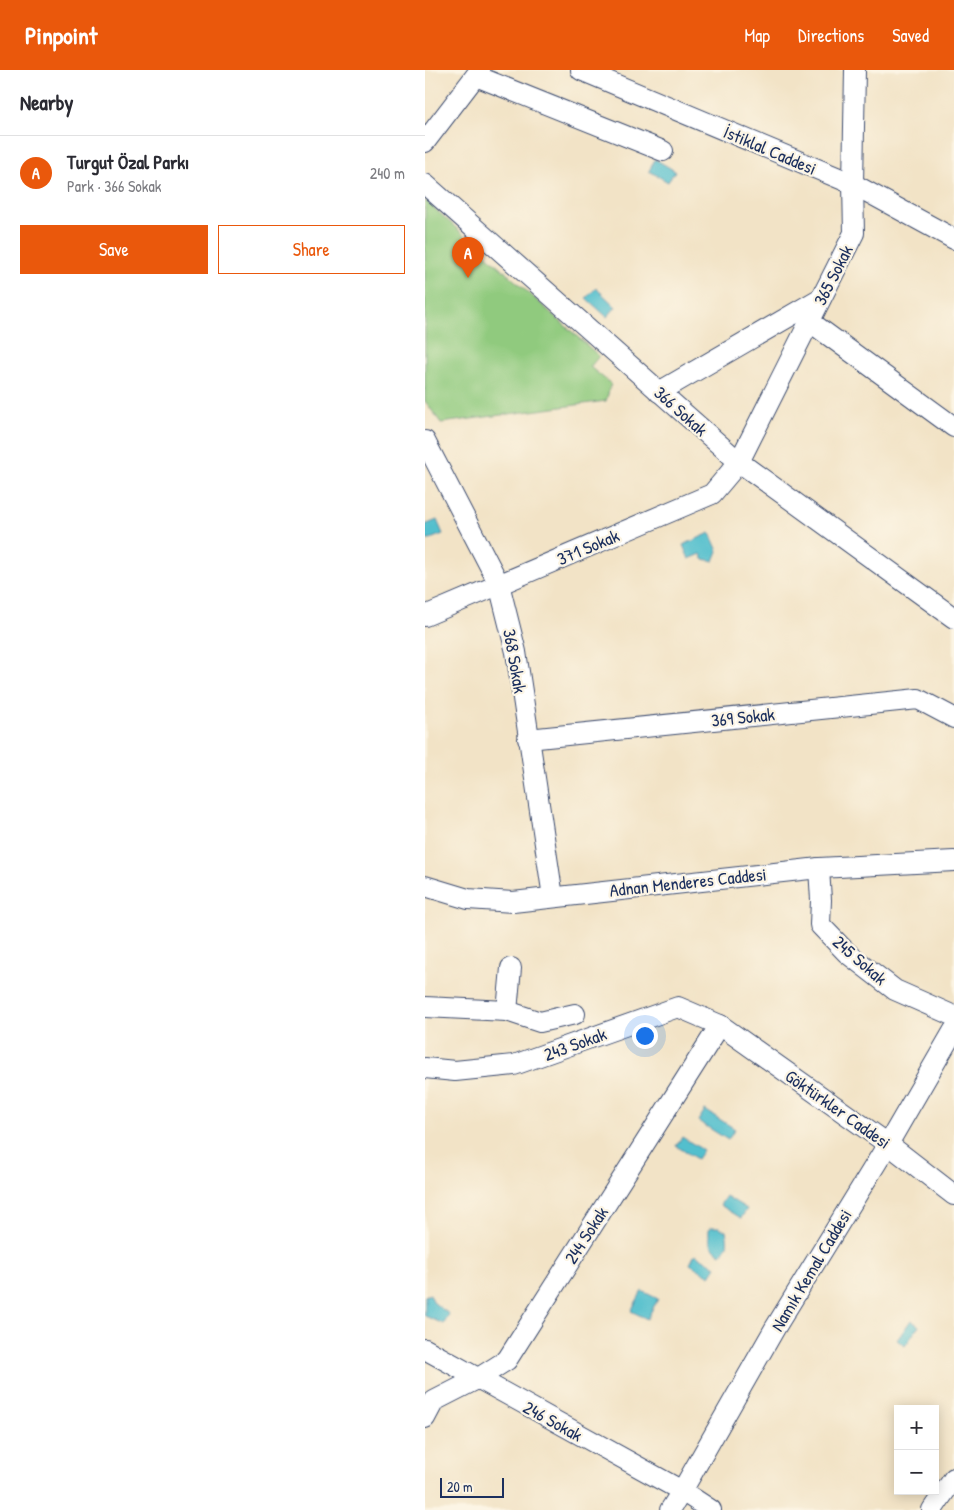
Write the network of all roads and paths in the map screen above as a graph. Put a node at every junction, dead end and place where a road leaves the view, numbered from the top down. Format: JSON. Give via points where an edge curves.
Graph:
{"nodes":[{"id":1,"x":581,"y":70,"type":"edge"},
{"id":2,"x":855,"y":70,"type":"edge"},
{"id":3,"x":478,"y":73,"type":"edge"},
{"id":4,"x":425,"y":142,"type":"edge"},
{"id":5,"x":663,"y":151,"type":"dead end"},
{"id":6,"x":425,"y":184,"type":"edge"},
{"id":7,"x":853,"y":184,"type":"junction"},
{"id":8,"x":954,"y":238,"type":"edge"},
{"id":9,"x":821,"y":298,"type":"junction"},
{"id":10,"x":809,"y":321,"type":"junction"},
{"id":11,"x":659,"y":392,"type":"junction"},
{"id":12,"x":954,"y":426,"type":"edge"},
{"id":13,"x":425,"y":440,"type":"edge"},
{"id":14,"x":739,"y":462,"type":"junction"},
{"id":15,"x":499,"y":584,"type":"junction"},
{"id":16,"x":425,"y":616,"type":"edge"},
{"id":17,"x":954,"y":618,"type":"edge"},
{"id":18,"x":954,"y":718,"type":"edge"},
{"id":19,"x":528,"y":739,"type":"junction"},
{"id":20,"x":954,"y":861,"type":"edge"},
{"id":21,"x":819,"y":868,"type":"junction"},
{"id":22,"x":425,"y":886,"type":"edge"},
{"id":23,"x":553,"y":897,"type":"junction"},
{"id":24,"x":511,"y":968,"type":"dead end"},
{"id":25,"x":425,"y":1007,"type":"edge"},
{"id":26,"x":507,"y":1011,"type":"junction"},
{"id":27,"x":575,"y":1014,"type":"dead end"},
{"id":28,"x":954,"y":1016,"type":"edge"},
{"id":29,"x":720,"y":1025,"type":"junction"},
{"id":30,"x":954,"y":1030,"type":"edge"},
{"id":31,"x":425,"y":1068,"type":"edge"},
{"id":32,"x":888,"y":1144,"type":"junction"},
{"id":33,"x":954,"y":1195,"type":"edge"},
{"id":34,"x":425,"y":1349,"type":"edge"},
{"id":35,"x":477,"y":1380,"type":"junction"},
{"id":36,"x":425,"y":1418,"type":"edge"},
{"id":37,"x":954,"y":1478,"type":"edge"},
{"id":38,"x":682,"y":1491,"type":"junction"},
{"id":39,"x":670,"y":1510,"type":"edge"},
{"id":40,"x":711,"y":1510,"type":"edge"},
{"id":41,"x":932,"y":1510,"type":"edge"}],
"edges":[{"from":1,"to":7,"type":"street","name":"İstiklal Caddesi"},
{"from":2,"to":7,"type":"street","name":"365 Sokak"},
{"from":3,"to":4,"type":"street"},
{"from":3,"to":5,"type":"street"},
{"from":6,"to":11,"type":"street","name":"366 Sokak"},
{"from":7,"to":8,"type":"street","name":"İstiklal Caddesi"},
{"from":7,"to":9,"type":"street","name":"365 Sokak","via":[[854,234]]},
{"from":9,"to":10,"type":"street","name":"365 Sokak"},
{"from":9,"to":11,"type":"street"},
{"from":10,"to":12,"type":"street"},
{"from":10,"to":14,"type":"street","name":"365 Sokak"},
{"from":11,"to":14,"type":"street","name":"366 Sokak"},
{"from":13,"to":15,"type":"street","name":"368 Sokak"},
{"from":14,"to":15,"type":"street","name":"371 Sokak","via":[[712,494]]},
{"from":14,"to":17,"type":"street","name":"366 Sokak"},
{"from":15,"to":16,"type":"street","name":"371 Sokak"},
{"from":15,"to":19,"type":"street","name":"368 Sokak","via":[[516,652]]},
{"from":18,"to":19,"type":"street","name":"369 Sokak","via":[[918,698]]},
{"from":19,"to":23,"type":"street","name":"368 Sokak"},
{"from":20,"to":21,"type":"street","name":"Adnan Menderes Caddesi"},
{"from":21,"to":23,"type":"street","name":"Adnan Menderes Caddesi"},
{"from":21,"to":28,"type":"street","name":"245 Sokak","via":[[820,925],[847,953],[895,990]]},
{"from":22,"to":23,"type":"street","name":"Adnan Menderes Caddesi","via":[[469,900],[513,902]]},
{"from":24,"to":26,"type":"street"},
{"from":25,"to":26,"type":"street"},
{"from":26,"to":27,"type":"street","via":[[540,1022]]},
{"from":29,"to":31,"type":"street","name":"243 Sokak","via":[[678,1007],[514,1065],[455,1071]]},
{"from":29,"to":32,"type":"street","name":"Göktürkler Caddesi"},
{"from":29,"to":35,"type":"street","name":"244 Sokak","via":[[507,1360]]},
{"from":30,"to":32,"type":"street","name":"Namık Kemal Caddesi"},
{"from":32,"to":33,"type":"street","name":"Göktürkler Caddesi"},
{"from":32,"to":38,"type":"street","name":"Namık Kemal Caddesi","via":[[775,1328]]},
{"from":34,"to":35,"type":"street","name":"246 Sokak"},
{"from":35,"to":36,"type":"street","name":"244 Sokak","via":[[434,1402]]},
{"from":35,"to":38,"type":"street","name":"246 Sokak"},
{"from":37,"to":41,"type":"street"},
{"from":38,"to":39,"type":"street","name":"Namık Kemal Caddesi"},
{"from":38,"to":40,"type":"street","name":"246 Sokak"}]}
